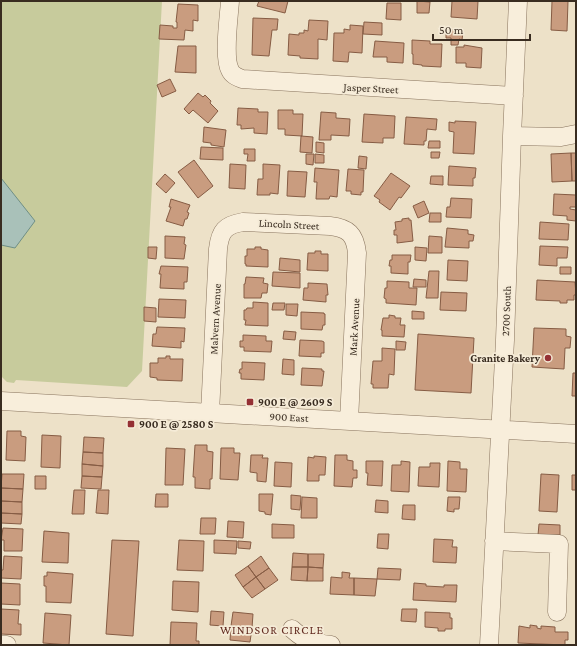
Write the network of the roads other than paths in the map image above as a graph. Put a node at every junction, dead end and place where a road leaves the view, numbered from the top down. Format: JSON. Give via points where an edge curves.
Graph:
{"nodes":[{"id":1,"x":230,"y":1,"type":"edge"},
{"id":2,"x":518,"y":1,"type":"edge"},
{"id":3,"x":514,"y":96,"type":"junction"},
{"id":4,"x":576,"y":134,"type":"edge"},
{"id":5,"x":512,"y":136,"type":"junction"},
{"id":6,"x":226,"y":228,"type":"joint"},
{"id":7,"x":351,"y":234,"type":"joint"},
{"id":8,"x":1,"y":401,"type":"edge"},
{"id":9,"x":210,"y":413,"type":"junction"},
{"id":10,"x":349,"y":421,"type":"junction"},
{"id":11,"x":500,"y":430,"type":"junction"},
{"id":12,"x":576,"y":434,"type":"edge"},
{"id":13,"x":494,"y":541,"type":"junction"},
{"id":14,"x":557,"y":612,"type":"dead end"},
{"id":15,"x":292,"y":628,"type":"dead end"},
{"id":16,"x":1,"y":645,"type":"edge"},
{"id":17,"x":7,"y":645,"type":"edge"},
{"id":18,"x":327,"y":645,"type":"edge"},
{"id":19,"x":489,"y":645,"type":"edge"}],
"edges":[{"from":1,"to":3,"type":"street","name":"Jasper Street","via":[[228,64],[230,72],[237,77],[247,80]]},
{"from":2,"to":3,"type":"street","name":"2700 South"},
{"from":3,"to":5,"type":"street","name":"2700 South"},
{"from":4,"to":5,"type":"street"},
{"from":5,"to":11,"type":"street","name":"2700 South"},
{"from":6,"to":7,"type":"street","name":"Lincoln Street","via":[[237,223],[249,222],[335,226]]},
{"from":6,"to":9,"type":"street","name":"Malvern Avenue","via":[[220,238],[218,249]]},
{"from":7,"to":10,"type":"street","name":"Mark Avenue","via":[[356,246],[357,259]]},
{"from":8,"to":9,"type":"street","name":"900 East"},
{"from":9,"to":10,"type":"street","name":"900 East"},
{"from":10,"to":11,"type":"street","name":"900 East"},
{"from":11,"to":12,"type":"street","name":"900 East"},
{"from":11,"to":13,"type":"street","name":"2700 South"},
{"from":13,"to":14,"type":"street","via":[[559,544]]},
{"from":13,"to":19,"type":"street","name":"2700 South"},
{"from":15,"to":18,"type":"street","via":[[303,639]]},
{"from":16,"to":17,"type":"street"}]}
